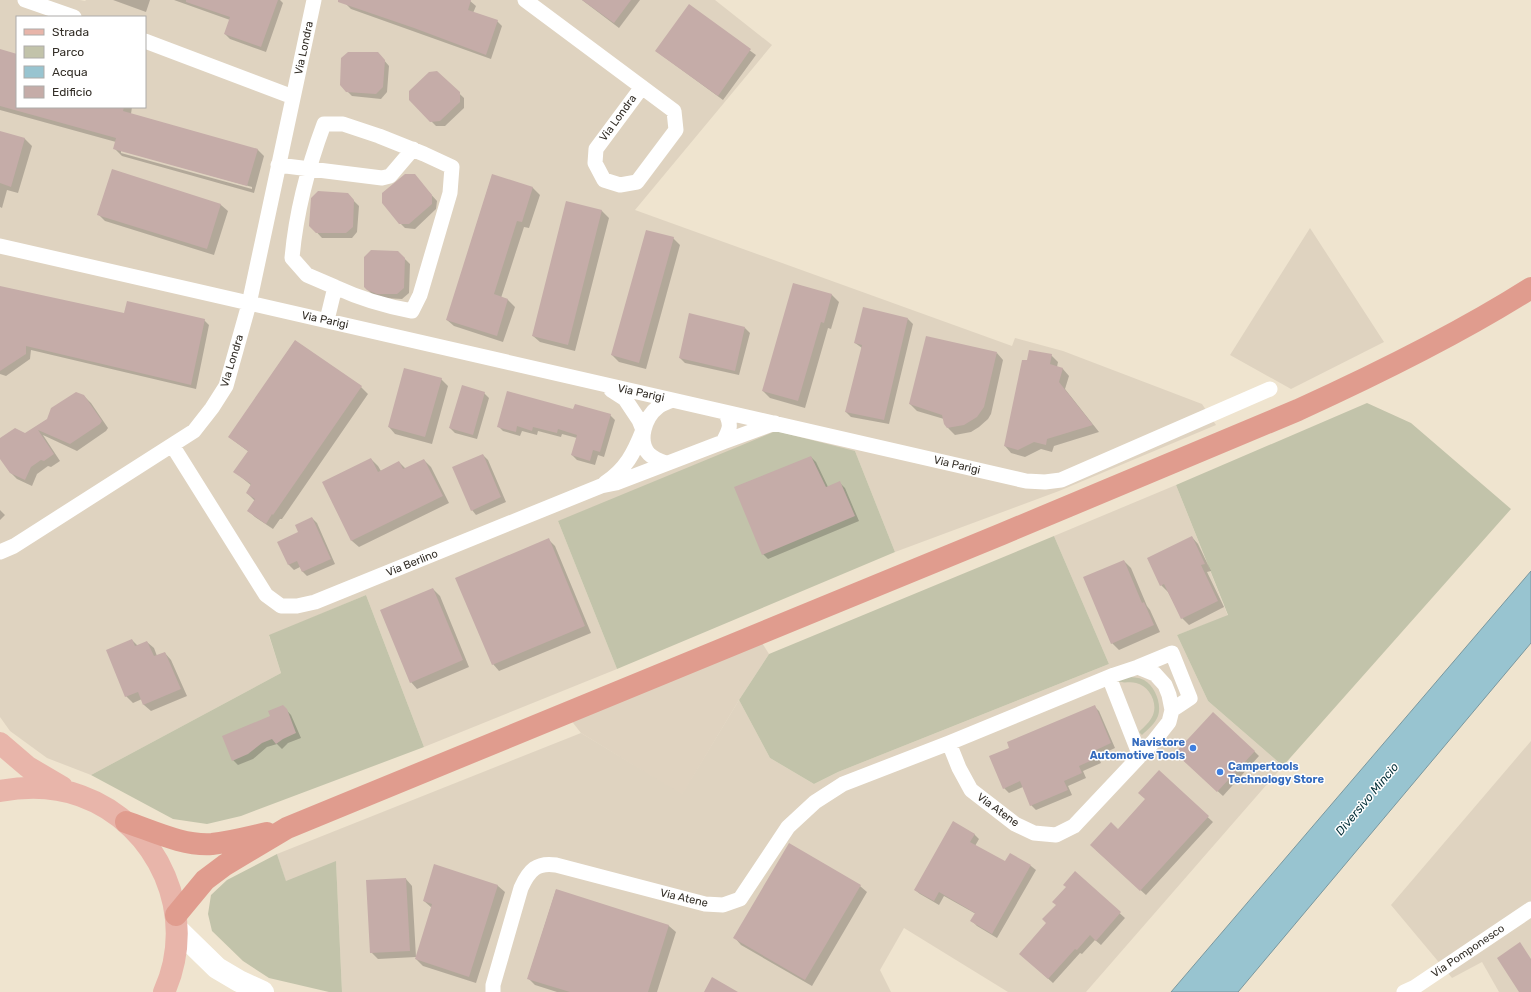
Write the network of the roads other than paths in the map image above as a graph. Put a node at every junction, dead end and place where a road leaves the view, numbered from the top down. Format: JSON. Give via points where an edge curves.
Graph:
{"nodes":[{"id":1,"x":25,"y":0,"type":"edge"},
{"id":2,"x":314,"y":0,"type":"edge"},
{"id":3,"x":525,"y":0,"type":"edge"},
{"id":4,"x":71,"y":16,"type":"edge"},
{"id":5,"x":146,"y":41,"type":"edge"},
{"id":6,"x":642,"y":87,"type":"junction"},
{"id":7,"x":293,"y":97,"type":"junction"},
{"id":8,"x":413,"y":149,"type":"junction"},
{"id":9,"x":278,"y":165,"type":"junction"},
{"id":10,"x":309,"y":170,"type":"junction"},
{"id":11,"x":0,"y":246,"type":"edge"},
{"id":12,"x":335,"y":287,"type":"junction"},
{"id":13,"x":1531,"y":288,"type":"edge"},
{"id":14,"x":248,"y":304,"type":"junction"},
{"id":15,"x":327,"y":320,"type":"junction"},
{"id":16,"x":601,"y":384,"type":"junction"},
{"id":17,"x":1270,"y":389,"type":"dead end"},
{"id":18,"x":672,"y":400,"type":"junction"},
{"id":19,"x":725,"y":412,"type":"junction"},
{"id":20,"x":775,"y":423,"type":"junction"},
{"id":21,"x":643,"y":430,"type":"junction"},
{"id":22,"x":722,"y":442,"type":"junction"},
{"id":23,"x":172,"y":445,"type":"junction"},
{"id":24,"x":666,"y":464,"type":"junction"},
{"id":25,"x":601,"y":486,"type":"junction"},
{"id":26,"x":7,"y":549,"type":"edge"},
{"id":27,"x":0,"y":560,"type":"edge"},
{"id":28,"x":1138,"y":667,"type":"junction"},
{"id":29,"x":1109,"y":677,"type":"junction"},
{"id":30,"x":1172,"y":710,"type":"junction"},
{"id":31,"x":0,"y":743,"type":"edge"},
{"id":32,"x":949,"y":743,"type":"junction"},
{"id":33,"x":1140,"y":756,"type":"junction"},
{"id":34,"x":0,"y":791,"type":"edge"},
{"id":35,"x":72,"y":793,"type":"junction"},
{"id":36,"x":126,"y":822,"type":"junction"},
{"id":37,"x":288,"y":828,"type":"junction"},
{"id":38,"x":1531,"y":909,"type":"edge"},
{"id":39,"x":176,"y":922,"type":"junction"},
{"id":40,"x":491,"y":990,"type":"edge"},
{"id":41,"x":164,"y":992,"type":"edge"},
{"id":42,"x":263,"y":992,"type":"edge"},
{"id":43,"x":1404,"y":992,"type":"edge"}],
"edges":[{"from":1,"to":4,"type":"street"},
{"from":2,"to":7,"type":"street","name":"Via Londra"},
{"from":3,"to":6,"type":"street","name":"Via Londra"},
{"from":5,"to":7,"type":"street"},
{"from":6,"to":6,"type":"street","name":"Via Londra","via":[[596,149],[595,164],[604,180],[620,186],[637,182],[676,130],[674,111]]},
{"from":7,"to":9,"type":"street","name":"Via Londra"},
{"from":8,"to":10,"type":"street","via":[[390,176],[382,178]]},
{"from":8,"to":10,"type":"street","via":[[343,124],[324,124]]},
{"from":8,"to":12,"type":"street","via":[[452,167],[450,193],[420,295],[412,311],[360,298]]},
{"from":9,"to":10,"type":"street"},
{"from":9,"to":14,"type":"street","name":"Via Londra"},
{"from":10,"to":12,"type":"street","via":[[295,229],[292,258],[307,275]]},
{"from":11,"to":14,"type":"street","name":"Via Parigi"},
{"from":12,"to":15,"type":"street"},
{"from":13,"to":37,"type":"highway","via":[[1444,338],[1298,410]]},
{"from":14,"to":15,"type":"street","name":"Via Parigi"},
{"from":14,"to":23,"type":"street","name":"Via Londra","via":[[226,386],[194,431]]},
{"from":15,"to":16,"type":"street","name":"Via Parigi"},
{"from":16,"to":18,"type":"street","name":"Via Parigi"},
{"from":16,"to":21,"type":"street","via":[[626,399]]},
{"from":17,"to":20,"type":"street","name":"Via Parigi","via":[[1061,480],[1045,482],[1026,481]]},
{"from":18,"to":19,"type":"street","name":"Via Parigi"},
{"from":18,"to":21,"type":"street","via":[[658,407],[650,415]]},
{"from":19,"to":20,"type":"street","name":"Via Parigi"},
{"from":19,"to":22,"type":"street","via":[[730,425],[729,432]]},
{"from":20,"to":22,"type":"street","name":"Via Berlino"},
{"from":21,"to":24,"type":"street","via":[[648,454]]},
{"from":21,"to":25,"type":"street","via":[[627,464],[616,476]]},
{"from":22,"to":24,"type":"street","name":"Via Berlino"},
{"from":23,"to":25,"type":"street","name":"Via Berlino","via":[[266,595],[281,606],[315,602]]},
{"from":23,"to":26,"type":"street","name":"Via Londra"},
{"from":24,"to":25,"type":"street","name":"Via Berlino","via":[[616,484]]},
{"from":26,"to":27,"type":"street","name":"Via Londra"},
{"from":28,"to":29,"type":"street","name":"Via Atene"},
{"from":28,"to":30,"type":"street","via":[[1155,674],[1165,685],[1170,695]]},
{"from":28,"to":30,"type":"street","name":"Via Atene","via":[[1172,653],[1190,698]]},
{"from":29,"to":32,"type":"street","name":"Via Atene"},
{"from":29,"to":33,"type":"street"},
{"from":30,"to":33,"type":"street","name":"Via Atene","via":[[1169,722]]},
{"from":31,"to":35,"type":"main road","via":[[28,767]]},
{"from":32,"to":33,"type":"street","name":"Via Atene","via":[[971,790],[1015,824],[1034,833],[1056,835],[1074,826]]},
{"from":32,"to":40,"type":"street","name":"Via Atene","via":[[843,784],[815,802],[788,827],[740,899],[723,905],[705,904],[556,865],[547,864],[535,868],[526,876]]},
{"from":34,"to":35,"type":"main road","via":[[33,787]]},
{"from":35,"to":36,"type":"main road","via":[[99,804]]},
{"from":36,"to":37,"type":"highway","via":[[174,838],[212,844]]},
{"from":36,"to":39,"type":"main road","via":[[146,843],[161,866],[171,890]]},
{"from":37,"to":39,"type":"highway","via":[[210,876],[192,895]]},
{"from":38,"to":43,"type":"street","name":"Via Pomponesco"},
{"from":39,"to":41,"type":"main road","via":[[175,959]]},
{"from":39,"to":42,"type":"main road","via":[[217,968]]}]}
